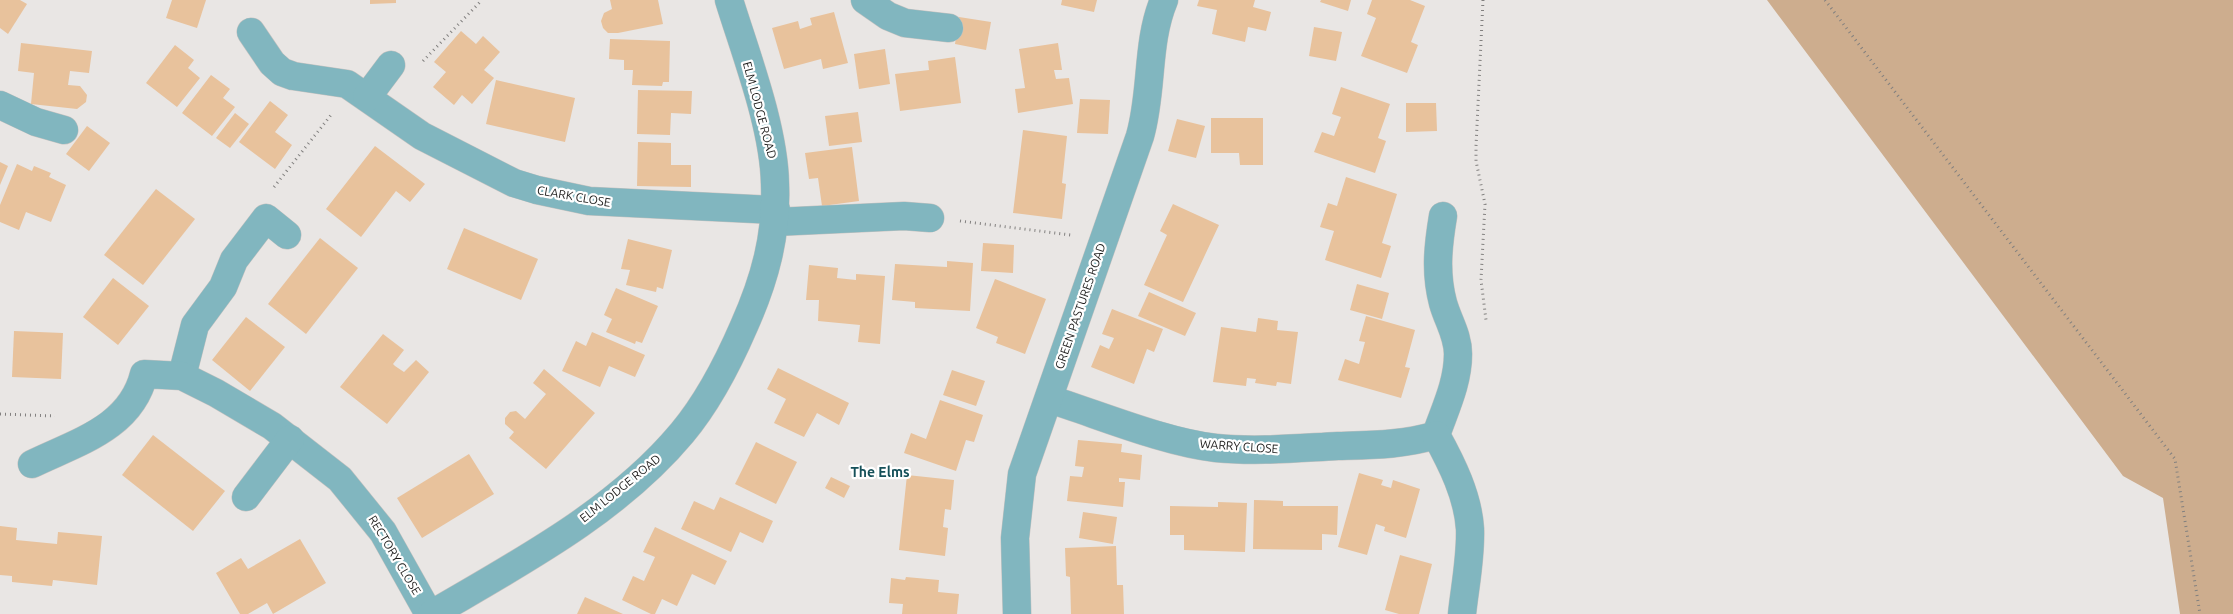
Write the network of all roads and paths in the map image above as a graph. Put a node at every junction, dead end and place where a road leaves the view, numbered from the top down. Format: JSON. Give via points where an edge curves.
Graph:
{"nodes":[{"id":1,"x":482,"y":0,"type":"edge"},
{"id":2,"x":729,"y":0,"type":"edge"},
{"id":3,"x":865,"y":0,"type":"edge"},
{"id":4,"x":1164,"y":0,"type":"edge"},
{"id":5,"x":1483,"y":0,"type":"edge"},
{"id":6,"x":1825,"y":0,"type":"edge"},
{"id":7,"x":948,"y":28,"type":"dead end"},
{"id":8,"x":251,"y":32,"type":"dead end"},
{"id":9,"x":391,"y":65,"type":"joint"},
{"id":10,"x":360,"y":92,"type":"junction"},
{"id":11,"x":0,"y":105,"type":"edge"},
{"id":12,"x":64,"y":130,"type":"dead end"},
{"id":13,"x":775,"y":216,"type":"junction"},
{"id":14,"x":1443,"y":216,"type":"dead end"},
{"id":15,"x":266,"y":218,"type":"junction"},
{"id":16,"x":930,"y":218,"type":"joint"},
{"id":17,"x":287,"y":235,"type":"dead end"},
{"id":18,"x":1103,"y":239,"type":"junction"},
{"id":19,"x":1487,"y":328,"type":"dead end"},
{"id":20,"x":182,"y":376,"type":"junction"},
{"id":21,"x":1049,"y":399,"type":"junction"},
{"id":22,"x":1436,"y":436,"type":"junction"},
{"id":23,"x":290,"y":439,"type":"junction"},
{"id":24,"x":32,"y":464,"type":"dead end"},
{"id":25,"x":246,"y":497,"type":"dead end"},
{"id":26,"x":430,"y":614,"type":"edge"},
{"id":27,"x":1018,"y":614,"type":"edge"},
{"id":28,"x":1462,"y":614,"type":"edge"},
{"id":29,"x":2200,"y":614,"type":"edge"}],
"edges":[{"from":1,"to":9,"type":"path","via":[[422,63]]},
{"from":2,"to":13,"type":"street","name":"ELM LODGE ROAD","via":[[770,140],[776,182]]},
{"from":3,"to":7,"type":"street","via":[[905,23]]},
{"from":4,"to":18,"type":"street","name":"GREEN PASTURES ROAD","via":[[1154,37],[1145,119]]},
{"from":5,"to":19,"type":"path","via":[[1476,146],[1485,204],[1482,280]]},
{"from":6,"to":29,"type":"path","via":[[2175,459]]},
{"from":8,"to":10,"type":"street","name":"CLARK CLOSE","via":[[277,68],[287,74],[332,80]]},
{"from":9,"to":10,"type":"street"},
{"from":10,"to":13,"type":"street","name":"CLARK CLOSE","via":[[422,136],[488,172],[537,190],[621,204]]},
{"from":10,"to":15,"type":"path","via":[[272,190]]},
{"from":11,"to":12,"type":"street","via":[[36,122]]},
{"from":13,"to":16,"type":"street"},
{"from":13,"to":26,"type":"street","name":"ELM LODGE ROAD","via":[[771,252],[758,294],[719,375],[682,433],[643,473],[568,530]]},
{"from":14,"to":22,"type":"street","via":[[1437,270],[1444,305],[1456,338],[1457,369]]},
{"from":15,"to":17,"type":"street"},
{"from":15,"to":20,"type":"street","via":[[234,260],[223,287],[192,331]]},
{"from":16,"to":18,"type":"path"},
{"from":18,"to":21,"type":"street","name":"GREEN PASTURES ROAD"},
{"from":20,"to":23,"type":"street","name":"RECTORY CLOSE","via":[[231,401]]},
{"from":20,"to":24,"type":"street","name":"RECTORY CLOSE","via":[[144,374],[138,395],[120,417],[90,436]]},
{"from":21,"to":22,"type":"street","name":"WARRY CLOSE","via":[[1216,448],[1277,450],[1418,441]]},
{"from":21,"to":27,"type":"street","name":"GREEN PASTURES ROAD","via":[[1019,490],[1015,538]]},
{"from":22,"to":28,"type":"street","via":[[1453,467],[1470,529]]},
{"from":23,"to":25,"type":"street"},
{"from":23,"to":26,"type":"street","name":"RECTORY CLOSE","via":[[340,479],[370,513]]}]}
